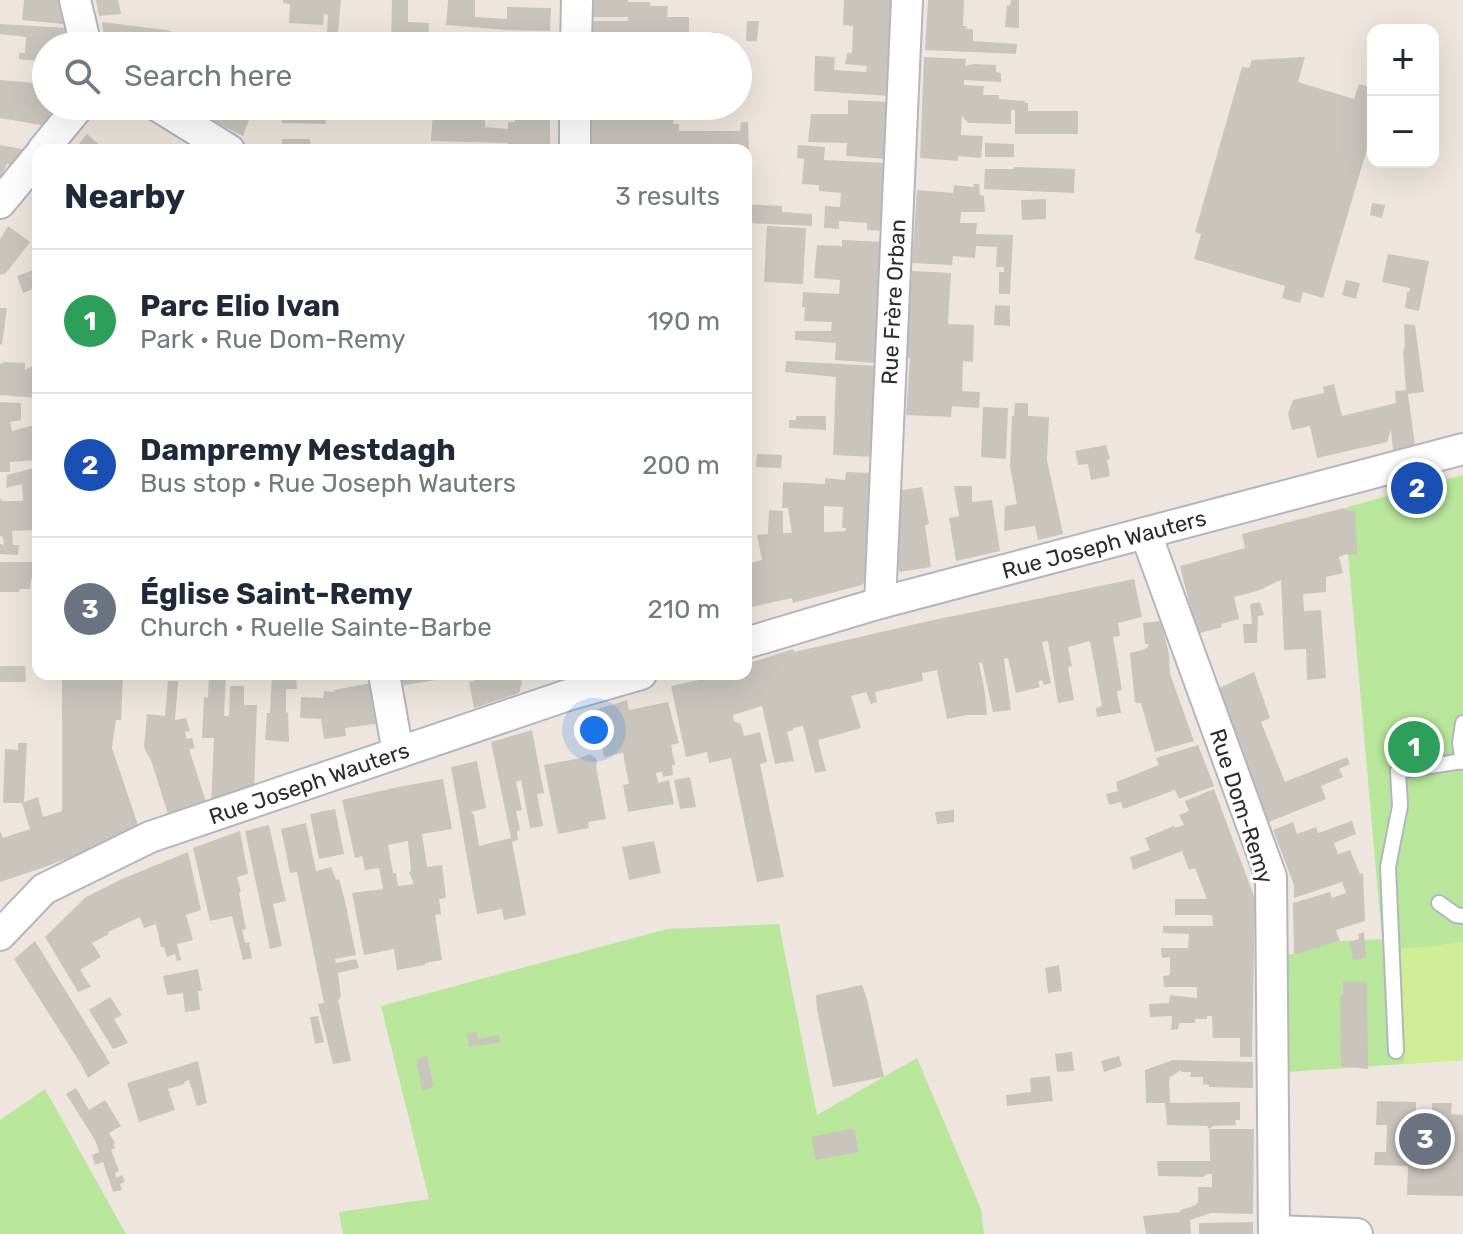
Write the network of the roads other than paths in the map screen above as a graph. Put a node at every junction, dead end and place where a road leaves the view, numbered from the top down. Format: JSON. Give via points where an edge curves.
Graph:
{"nodes":[{"id":1,"x":75,"y":0,"type":"edge"},
{"id":2,"x":577,"y":0,"type":"edge"},
{"id":3,"x":907,"y":0,"type":"edge"},
{"id":4,"x":83,"y":32,"type":"edge"},
{"id":5,"x":576,"y":32,"type":"edge"},
{"id":6,"x":68,"y":120,"type":"edge"},
{"id":7,"x":181,"y":120,"type":"edge"},
{"id":8,"x":575,"y":120,"type":"edge"},
{"id":9,"x":48,"y":144,"type":"edge"},
{"id":10,"x":219,"y":144,"type":"edge"},
{"id":11,"x":575,"y":144,"type":"edge"},
{"id":12,"x":32,"y":164,"type":"edge"},
{"id":13,"x":0,"y":203,"type":"edge"},
{"id":14,"x":1463,"y":449,"type":"edge"},
{"id":15,"x":1146,"y":534,"type":"junction"},
{"id":16,"x":880,"y":603,"type":"junction"},
{"id":17,"x":752,"y":641,"type":"edge"},
{"id":18,"x":385,"y":680,"type":"edge"},
{"id":19,"x":601,"y":680,"type":"edge"},
{"id":20,"x":568,"y":685,"type":"edge"},
{"id":21,"x":1463,"y":723,"type":"edge"},
{"id":22,"x":398,"y":753,"type":"junction"},
{"id":23,"x":1463,"y":762,"type":"edge"},
{"id":24,"x":1439,"y":903,"type":"dead end"},
{"id":25,"x":1463,"y":916,"type":"edge"},
{"id":26,"x":0,"y":935,"type":"edge"},
{"id":27,"x":1396,"y":1051,"type":"dead end"},
{"id":28,"x":1274,"y":1232,"type":"edge"},
{"id":29,"x":1357,"y":1234,"type":"edge"}],
"edges":[{"from":1,"to":4,"type":"street"},
{"from":2,"to":5,"type":"street"},
{"from":3,"to":16,"type":"street","name":"Rue Frère Orban"},
{"from":6,"to":9,"type":"street"},
{"from":7,"to":10,"type":"street"},
{"from":8,"to":11,"type":"street"},
{"from":12,"to":13,"type":"street"},
{"from":14,"to":15,"type":"street","name":"Rue Joseph Wauters"},
{"from":15,"to":16,"type":"street","name":"Rue Joseph Wauters"},
{"from":15,"to":28,"type":"street","name":"Rue Dom-Remy","via":[[1271,877]]},
{"from":16,"to":17,"type":"street","name":"Rue Joseph Wauters"},
{"from":18,"to":22,"type":"street"},
{"from":19,"to":20,"type":"street","name":"Rue Joseph Wauters"},
{"from":20,"to":22,"type":"street","name":"Rue Joseph Wauters"},
{"from":21,"to":23,"type":"lane"},
{"from":22,"to":26,"type":"street","name":"Rue Joseph Wauters","via":[[150,837],[44,889]]},
{"from":23,"to":27,"type":"lane","via":[[1398,771],[1400,806],[1388,867]]},
{"from":24,"to":25,"type":"lane"},
{"from":28,"to":29,"type":"street"}]}
